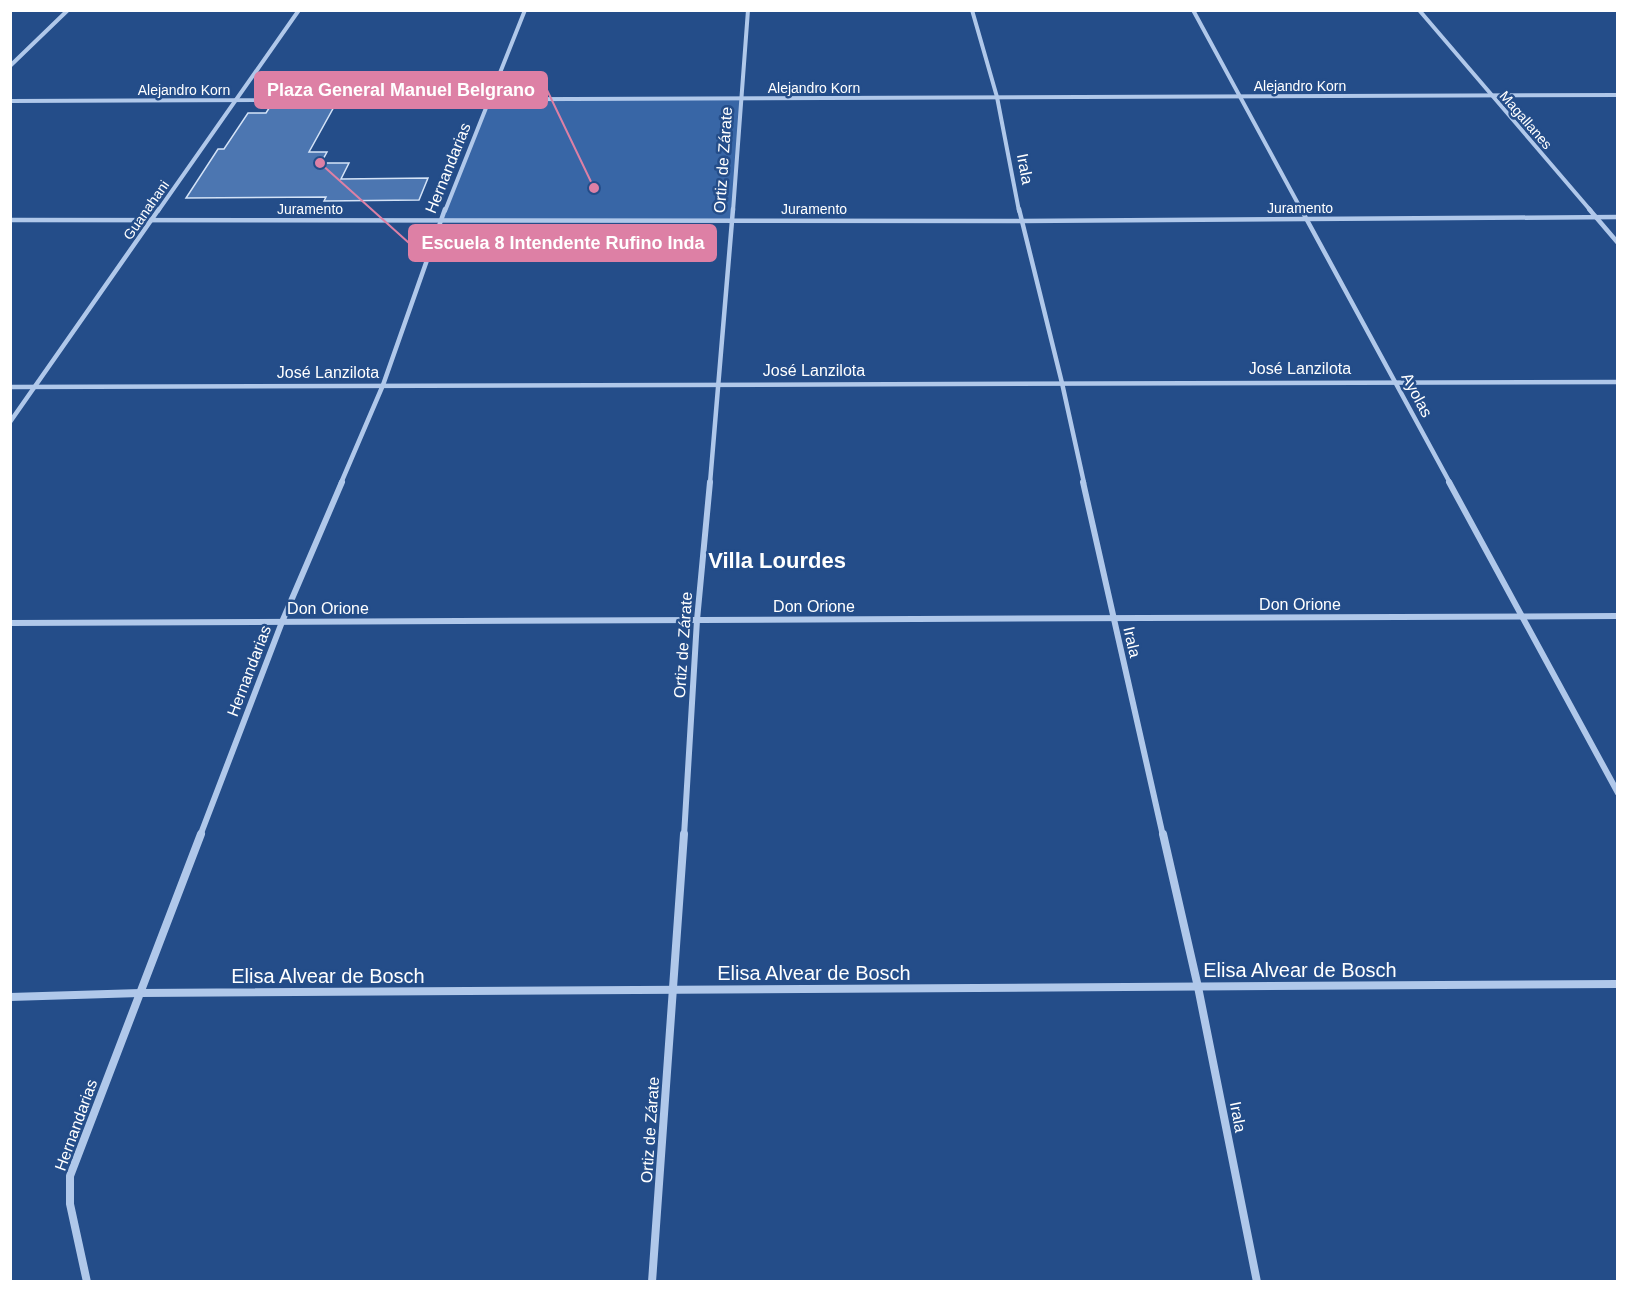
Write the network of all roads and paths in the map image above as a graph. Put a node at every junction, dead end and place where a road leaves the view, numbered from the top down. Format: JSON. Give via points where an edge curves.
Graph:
{"nodes":[{"id":1,"x":68,"y":10,"type":"edge"},
{"id":2,"x":298,"y":10,"type":"edge"},
{"id":3,"x":525,"y":10,"type":"edge"},
{"id":4,"x":748,"y":10,"type":"edge"},
{"id":5,"x":972,"y":10,"type":"edge"},
{"id":6,"x":1193,"y":10,"type":"edge"},
{"id":7,"x":1419,"y":10,"type":"edge"},
{"id":8,"x":10,"y":66,"type":"edge"},
{"id":9,"x":1617,"y":95,"type":"edge"},
{"id":10,"x":1239,"y":96,"type":"junction"},
{"id":11,"x":1491,"y":96,"type":"junction"},
{"id":12,"x":997,"y":97,"type":"junction"},
{"id":13,"x":741,"y":98,"type":"junction"},
{"id":14,"x":491,"y":99,"type":"junction"},
{"id":15,"x":236,"y":100,"type":"junction"},
{"id":16,"x":10,"y":101,"type":"edge"},
{"id":17,"x":1596,"y":217,"type":"junction"},
{"id":18,"x":1617,"y":217,"type":"edge"},
{"id":19,"x":153,"y":219,"type":"junction"},
{"id":20,"x":732,"y":219,"type":"junction"},
{"id":21,"x":1306,"y":219,"type":"junction"},
{"id":22,"x":10,"y":220,"type":"edge"},
{"id":23,"x":441,"y":220,"type":"junction"},
{"id":24,"x":1021,"y":221,"type":"junction"},
{"id":25,"x":1617,"y":243,"type":"edge"},
{"id":26,"x":1394,"y":381,"type":"junction"},
{"id":27,"x":1617,"y":381,"type":"edge"},
{"id":28,"x":1062,"y":383,"type":"junction"},
{"id":29,"x":720,"y":384,"type":"junction"},
{"id":30,"x":383,"y":385,"type":"junction"},
{"id":31,"x":36,"y":386,"type":"junction"},
{"id":32,"x":10,"y":387,"type":"edge"},
{"id":33,"x":10,"y":422,"type":"edge"},
{"id":34,"x":1521,"y":616,"type":"junction"},
{"id":35,"x":1617,"y":616,"type":"edge"},
{"id":36,"x":1113,"y":618,"type":"junction"},
{"id":37,"x":698,"y":620,"type":"junction"},
{"id":38,"x":282,"y":622,"type":"junction"},
{"id":39,"x":10,"y":623,"type":"edge"},
{"id":40,"x":1617,"y":793,"type":"edge"},
{"id":41,"x":1617,"y":984,"type":"edge"},
{"id":42,"x":1198,"y":987,"type":"junction"},
{"id":43,"x":674,"y":990,"type":"junction"},
{"id":44,"x":140,"y":993,"type":"junction"},
{"id":45,"x":10,"y":997,"type":"edge"},
{"id":46,"x":87,"y":1281,"type":"edge"},
{"id":47,"x":652,"y":1281,"type":"edge"},
{"id":48,"x":1257,"y":1281,"type":"edge"}],
"edges":[{"from":1,"to":8,"type":"street"},
{"from":2,"to":15,"type":"street","name":"Guanahani"},
{"from":3,"to":14,"type":"street","name":"Hernandarias"},
{"from":4,"to":13,"type":"street","name":"Ortiz de Zárate"},
{"from":5,"to":12,"type":"street","name":"Irala"},
{"from":6,"to":10,"type":"street","name":"Ayolas"},
{"from":7,"to":11,"type":"street","name":"Magallanes"},
{"from":9,"to":11,"type":"street","name":"Alejandro Korn"},
{"from":10,"to":11,"type":"street","name":"Alejandro Korn"},
{"from":10,"to":12,"type":"street","name":"Alejandro Korn"},
{"from":10,"to":21,"type":"street","name":"Ayolas"},
{"from":11,"to":17,"type":"street","name":"Magallanes"},
{"from":12,"to":13,"type":"street","name":"Alejandro Korn"},
{"from":12,"to":24,"type":"street","name":"Irala"},
{"from":13,"to":14,"type":"street","name":"Alejandro Korn"},
{"from":13,"to":20,"type":"street","name":"Ortiz de Zárate"},
{"from":14,"to":15,"type":"street","name":"Alejandro Korn"},
{"from":14,"to":23,"type":"street","name":"Hernandarias"},
{"from":15,"to":16,"type":"street","name":"Alejandro Korn"},
{"from":15,"to":19,"type":"street","name":"Guanahani"},
{"from":17,"to":18,"type":"street","name":"Juramento"},
{"from":17,"to":21,"type":"street","name":"Juramento"},
{"from":17,"to":25,"type":"street","name":"Magallanes"},
{"from":19,"to":22,"type":"street","name":"Juramento"},
{"from":19,"to":23,"type":"street","name":"Juramento"},
{"from":19,"to":31,"type":"street","name":"Guanahani"},
{"from":20,"to":23,"type":"street","name":"Juramento"},
{"from":20,"to":24,"type":"street","name":"Juramento"},
{"from":20,"to":29,"type":"street","name":"Ortiz de Zárate"},
{"from":21,"to":24,"type":"street","name":"Juramento"},
{"from":21,"to":26,"type":"street","name":"Ayolas"},
{"from":23,"to":30,"type":"street","name":"Hernandarias"},
{"from":24,"to":28,"type":"street","name":"Irala"},
{"from":26,"to":27,"type":"street","name":"José Lanzilota"},
{"from":26,"to":28,"type":"street","name":"José Lanzilota"},
{"from":26,"to":34,"type":"street","name":"Ayolas"},
{"from":28,"to":29,"type":"street","name":"José Lanzilota"},
{"from":28,"to":36,"type":"street","name":"Irala"},
{"from":29,"to":30,"type":"street","name":"José Lanzilota"},
{"from":29,"to":37,"type":"street","name":"Ortiz de Zárate"},
{"from":30,"to":31,"type":"street","name":"José Lanzilota"},
{"from":30,"to":38,"type":"street","name":"Hernandarias"},
{"from":31,"to":32,"type":"street","name":"José Lanzilota"},
{"from":31,"to":33,"type":"street","name":"Guanahani"},
{"from":34,"to":35,"type":"street","name":"Don Orione"},
{"from":34,"to":36,"type":"street","name":"Don Orione"},
{"from":34,"to":40,"type":"street","name":"Ayolas"},
{"from":36,"to":37,"type":"street","name":"Don Orione"},
{"from":36,"to":42,"type":"street","name":"Irala"},
{"from":37,"to":38,"type":"street","name":"Don Orione"},
{"from":37,"to":43,"type":"street","name":"Ortiz de Zárate"},
{"from":38,"to":39,"type":"street","name":"Don Orione"},
{"from":38,"to":44,"type":"street","name":"Hernandarias"},
{"from":41,"to":42,"type":"street","name":"Elisa Alvear de Bosch"},
{"from":42,"to":43,"type":"street","name":"Elisa Alvear de Bosch"},
{"from":42,"to":48,"type":"street","name":"Irala"},
{"from":43,"to":44,"type":"street","name":"Elisa Alvear de Bosch"},
{"from":43,"to":47,"type":"street","name":"Ortiz de Zárate"},
{"from":44,"to":45,"type":"street","name":"Elisa Alvear de Bosch"},
{"from":44,"to":46,"type":"street","name":"Hernandarias","via":[[70,1176],[70,1204]]}]}
